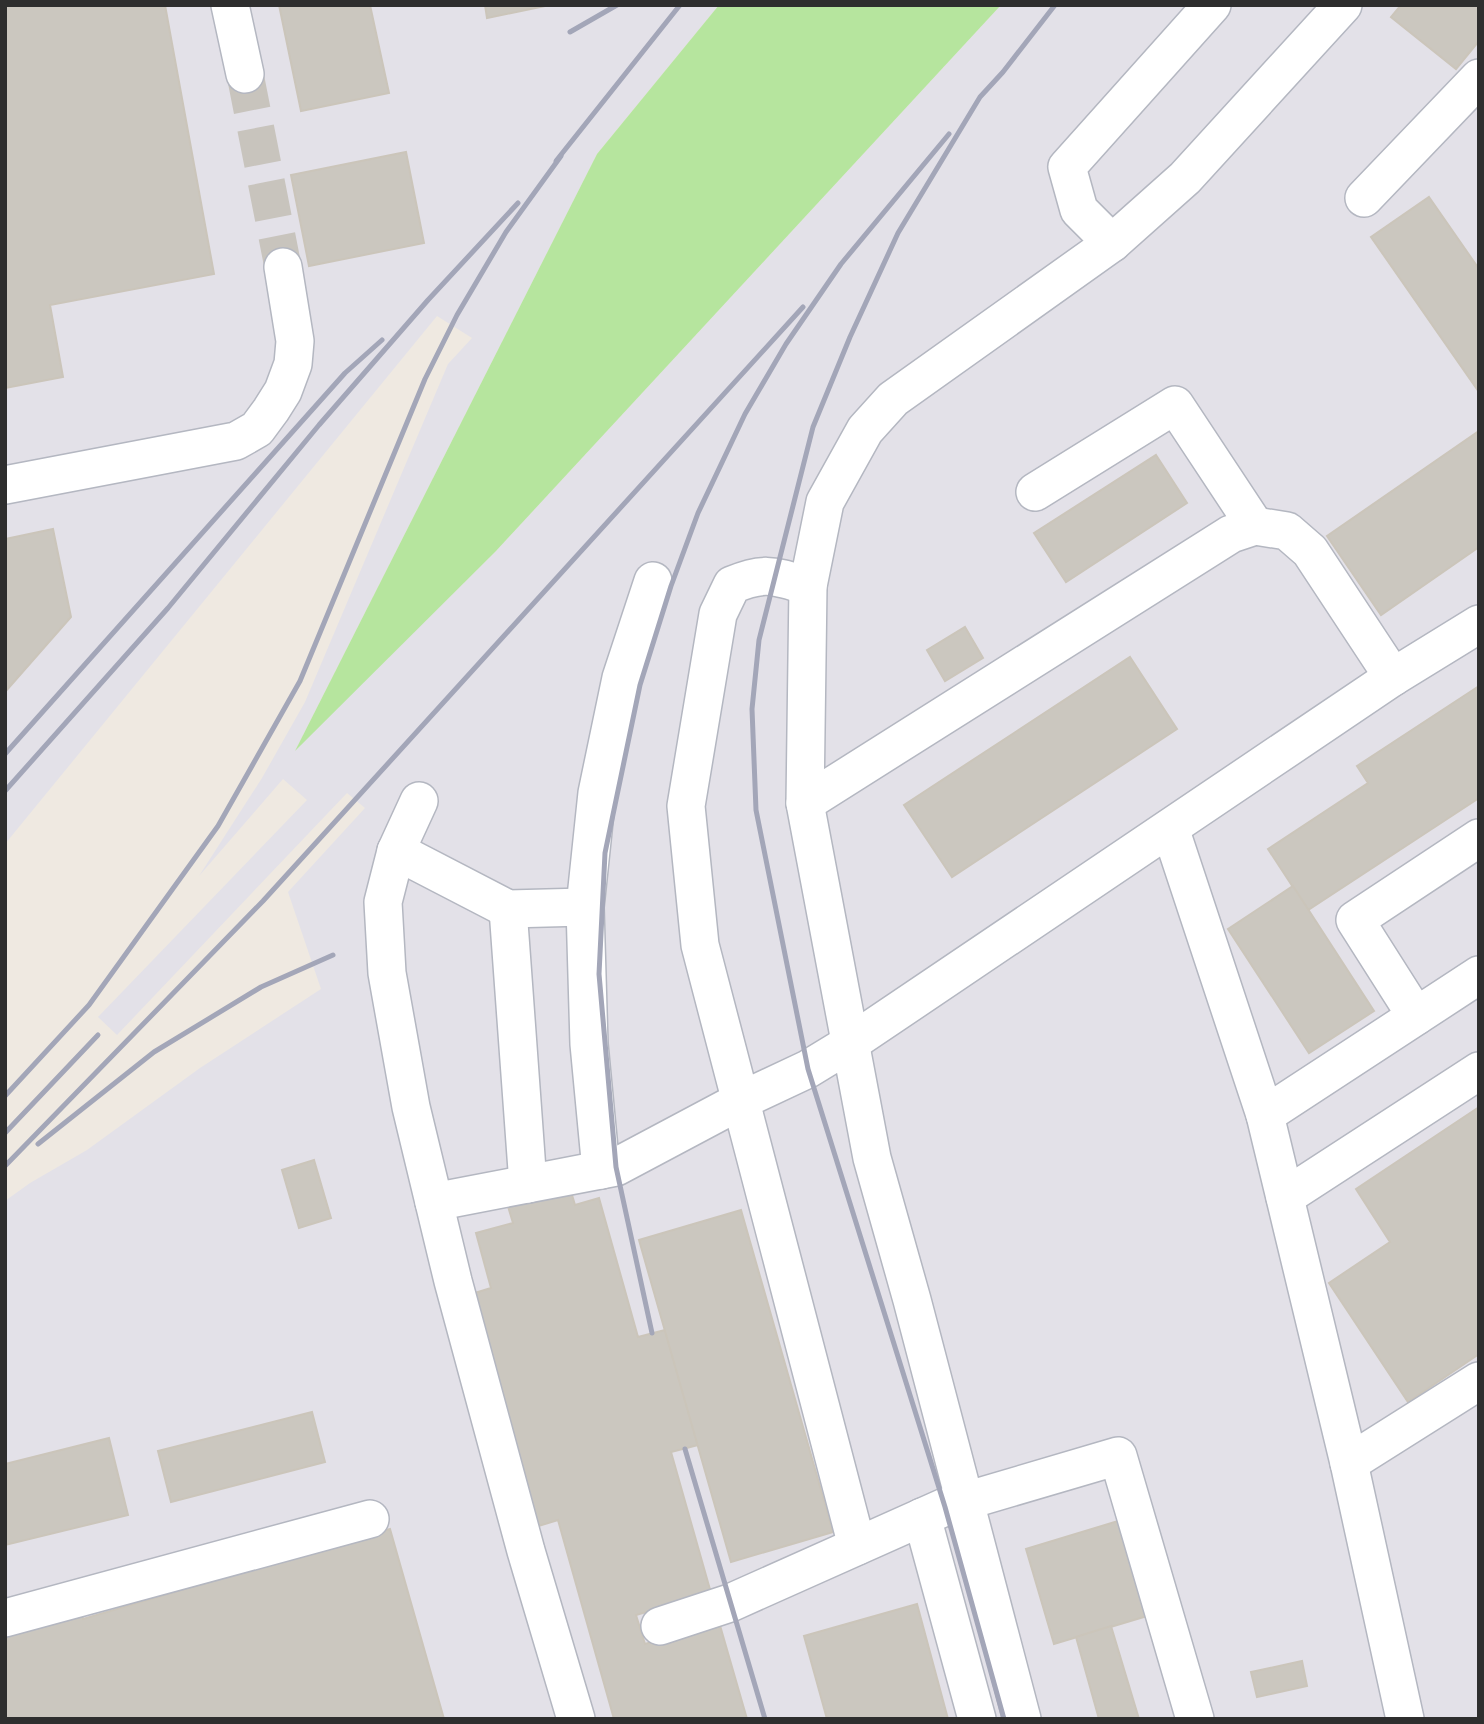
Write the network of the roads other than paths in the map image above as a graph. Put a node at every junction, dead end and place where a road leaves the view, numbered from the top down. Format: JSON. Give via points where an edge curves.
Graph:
{"nodes":[{"id":1,"x":230,"y":5,"type":"edge"},
{"id":2,"x":1212,"y":5,"type":"edge"},
{"id":3,"x":1334,"y":8,"type":"edge"},
{"id":4,"x":245,"y":74,"type":"tunnel mouth"},
{"id":5,"x":1479,"y":78,"type":"edge"},
{"id":6,"x":1364,"y":198,"type":"dead end"},
{"id":7,"x":1112,"y":243,"type":"junction"},
{"id":8,"x":283,"y":267,"type":"tunnel mouth"},
{"id":9,"x":5,"y":485,"type":"edge"},
{"id":10,"x":1035,"y":492,"type":"dead end"},
{"id":11,"x":1255,"y":526,"type":"junction"},
{"id":12,"x":653,"y":581,"type":"dead end"},
{"id":13,"x":808,"y":586,"type":"junction"},
{"id":14,"x":1479,"y":624,"type":"edge"},
{"id":15,"x":1392,"y":677,"type":"junction"},
{"id":16,"x":419,"y":801,"type":"dead end"},
{"id":17,"x":805,"y":803,"type":"junction"},
{"id":18,"x":1170,"y":828,"type":"junction"},
{"id":19,"x":1479,"y":838,"type":"edge"},
{"id":20,"x":396,"y":851,"type":"junction"},
{"id":21,"x":585,"y":907,"type":"junction"},
{"id":22,"x":508,"y":909,"type":"junction"},
{"id":23,"x":1479,"y":975,"type":"edge"},
{"id":24,"x":1416,"y":1016,"type":"junction"},
{"id":25,"x":849,"y":1044,"type":"junction"},
{"id":26,"x":1479,"y":1071,"type":"edge"},
{"id":27,"x":742,"y":1100,"type":"junction"},
{"id":28,"x":1265,"y":1115,"type":"junction"},
{"id":29,"x":601,"y":1170,"type":"junction"},
{"id":30,"x":528,"y":1184,"type":"junction"},
{"id":31,"x":1285,"y":1197,"type":"junction"},
{"id":32,"x":434,"y":1202,"type":"junction"},
{"id":33,"x":1469,"y":1395,"type":"edge"},
{"id":34,"x":1349,"y":1463,"type":"junction"},
{"id":35,"x":965,"y":1501,"type":"junction"},
{"id":36,"x":922,"y":1517,"type":"junction"},
{"id":37,"x":370,"y":1519,"type":"dead end"},
{"id":38,"x":857,"y":1546,"type":"junction"},
{"id":39,"x":5,"y":1618,"type":"edge"},
{"id":40,"x":660,"y":1626,"type":"dead end"},
{"id":41,"x":576,"y":1719,"type":"edge"},
{"id":42,"x":977,"y":1719,"type":"edge"},
{"id":43,"x":1022,"y":1719,"type":"edge"},
{"id":44,"x":1195,"y":1719,"type":"edge"},
{"id":45,"x":1405,"y":1719,"type":"edge"}],
"edges":[{"from":1,"to":4,"type":"lane"},
{"from":2,"to":7,"type":"lane","via":[[1067,167],[1079,210]]},
{"from":3,"to":7,"type":"lane","via":[[1185,178]]},
{"from":5,"to":6,"type":"lane"},
{"from":7,"to":13,"type":"lane","via":[[893,399],[865,430],[825,502]]},
{"from":8,"to":9,"type":"lane","via":[[295,341],[293,364],[283,391],[257,429],[236,441]]},
{"from":10,"to":11,"type":"lane","via":[[1175,405]]},
{"from":11,"to":15,"type":"lane","via":[[1287,531],[1310,551]]},
{"from":11,"to":17,"type":"lane","via":[[1231,534]]},
{"from":12,"to":21,"type":"lane","via":[[621,678],[597,793]]},
{"from":13,"to":17,"type":"lane"},
{"from":13,"to":27,"type":"lane","via":[[755,575],[732,585],[718,614],[686,806],[701,945]]},
{"from":14,"to":15,"type":"lane"},
{"from":15,"to":18,"type":"lane"},
{"from":16,"to":20,"type":"lane"},
{"from":17,"to":25,"type":"lane"},
{"from":18,"to":25,"type":"lane"},
{"from":18,"to":28,"type":"lane"},
{"from":19,"to":24,"type":"lane","via":[[1355,920]]},
{"from":20,"to":22,"type":"lane"},
{"from":20,"to":32,"type":"lane","via":[[383,902],[387,974]]},
{"from":21,"to":22,"type":"lane"},
{"from":21,"to":29,"type":"lane","via":[[589,1044]]},
{"from":22,"to":30,"type":"lane"},
{"from":23,"to":24,"type":"lane"},
{"from":24,"to":28,"type":"lane"},
{"from":25,"to":27,"type":"lane"},
{"from":25,"to":35,"type":"lane","via":[[872,1158]]},
{"from":26,"to":31,"type":"lane"},
{"from":27,"to":29,"type":"lane","via":[[616,1167]]},
{"from":27,"to":38,"type":"lane"},
{"from":28,"to":31,"type":"lane"},
{"from":29,"to":30,"type":"lane"},
{"from":30,"to":32,"type":"lane"},
{"from":31,"to":34,"type":"lane"},
{"from":32,"to":41,"type":"lane","via":[[526,1551]]},
{"from":33,"to":34,"type":"lane"},
{"from":34,"to":45,"type":"lane"},
{"from":35,"to":36,"type":"lane"},
{"from":35,"to":43,"type":"lane"},
{"from":35,"to":44,"type":"lane","via":[[1118,1456]]},
{"from":36,"to":38,"type":"lane"},
{"from":36,"to":42,"type":"lane"},
{"from":37,"to":39,"type":"lane"},
{"from":38,"to":40,"type":"lane","via":[[730,1603]]}]}
